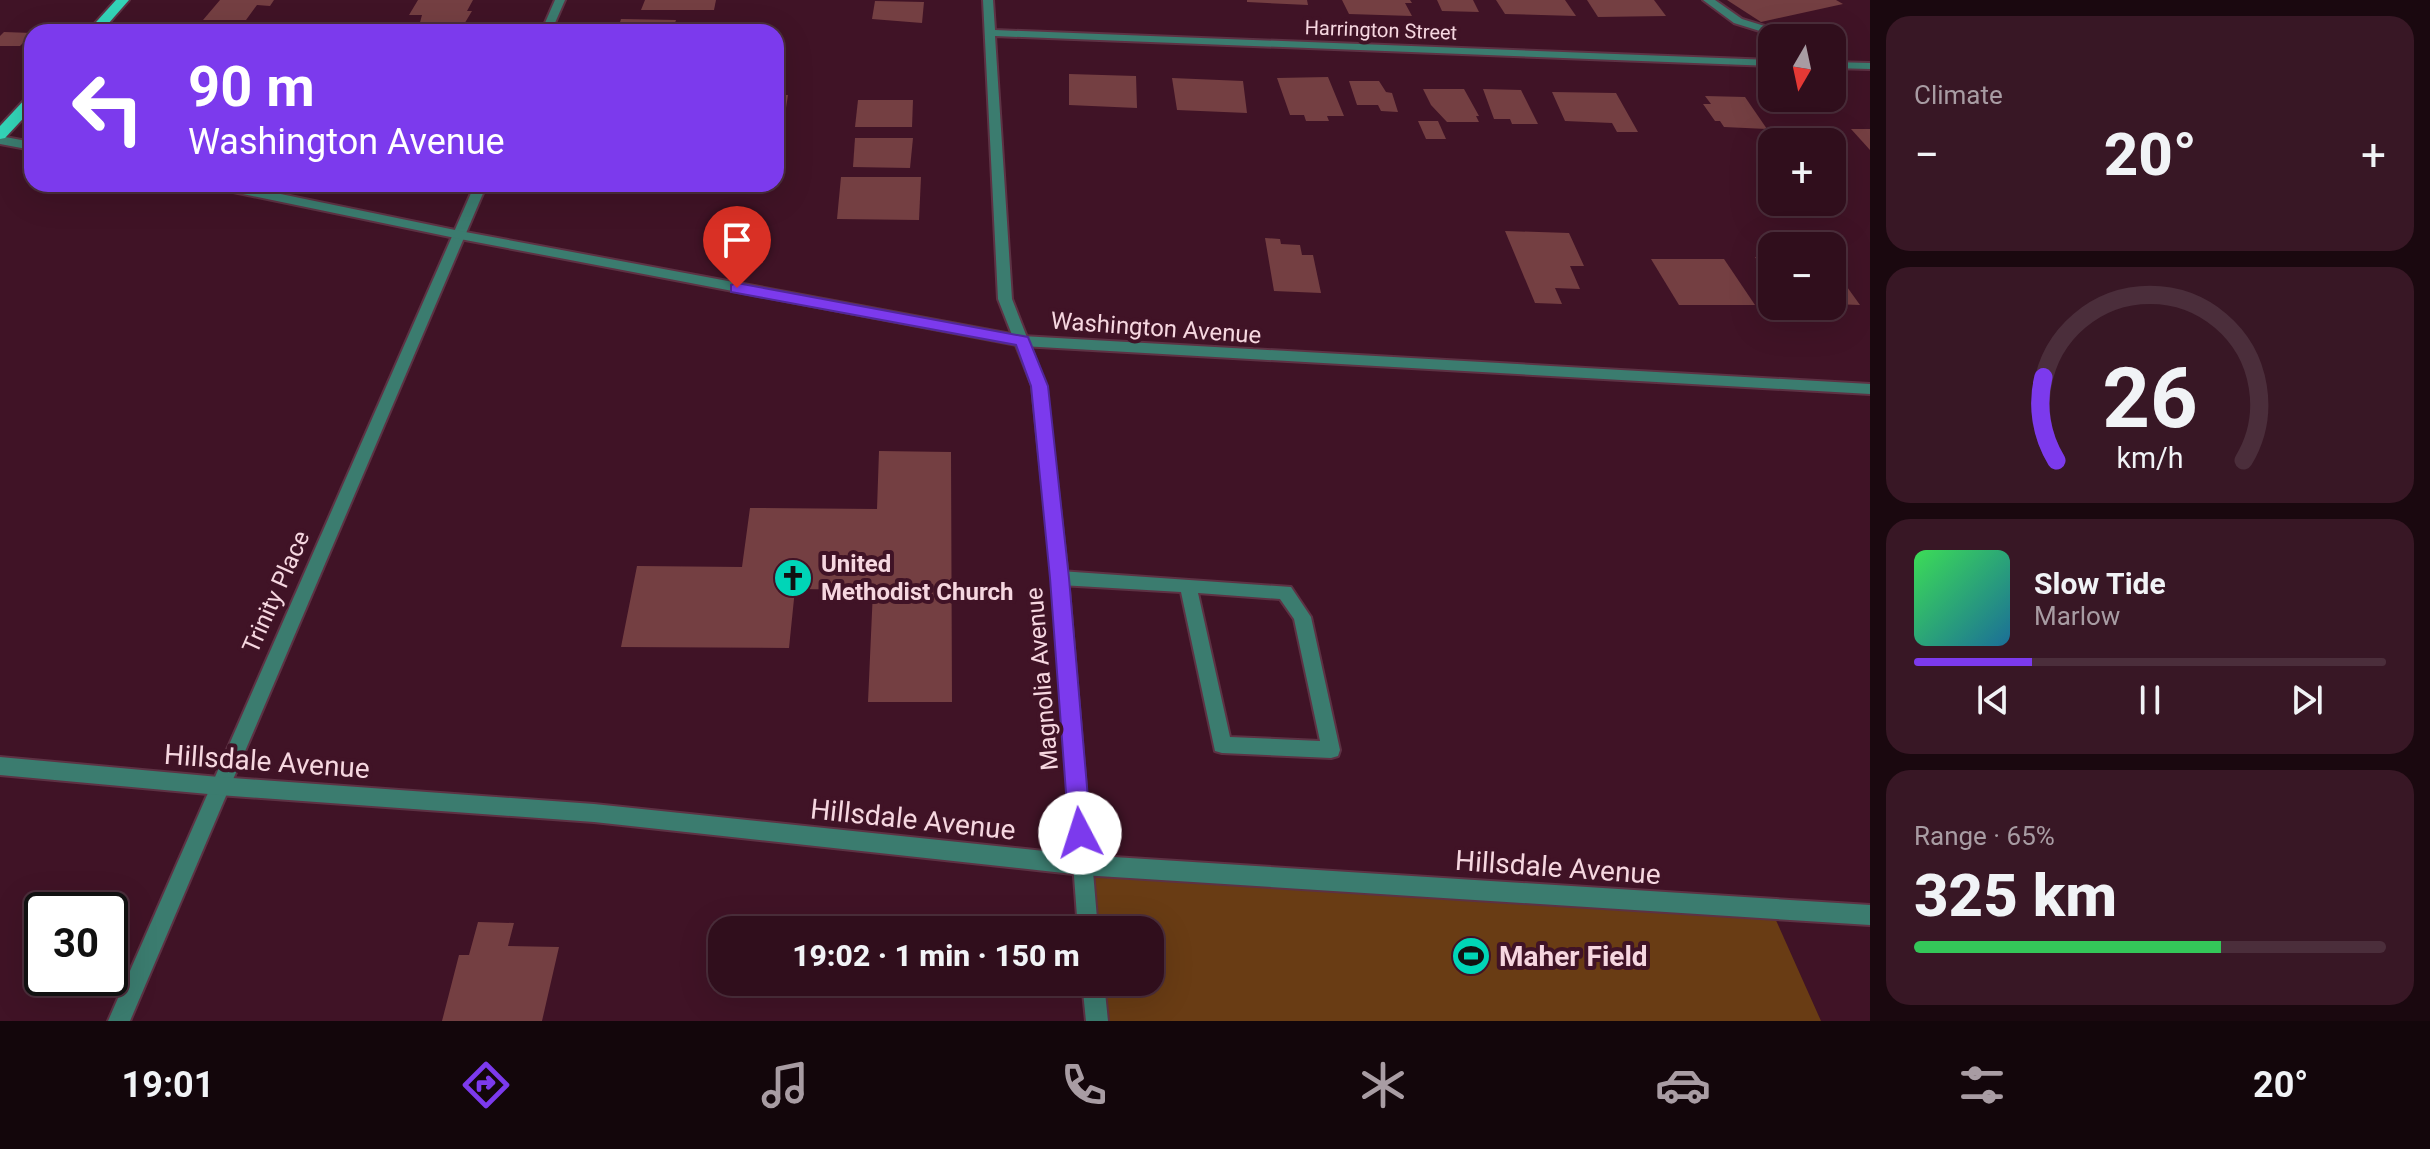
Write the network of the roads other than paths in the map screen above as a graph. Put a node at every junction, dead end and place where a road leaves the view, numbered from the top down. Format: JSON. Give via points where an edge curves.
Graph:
{"nodes":[{"id":1,"x":123,"y":0,"type":"edge"},
{"id":2,"x":560,"y":0,"type":"edge"},
{"id":3,"x":988,"y":0,"type":"edge"},
{"id":4,"x":1708,"y":0,"type":"edge"},
{"id":5,"x":101,"y":24,"type":"edge"},
{"id":6,"x":550,"y":24,"type":"edge"},
{"id":7,"x":1758,"y":27,"type":"edge"},
{"id":8,"x":989,"y":33,"type":"junction"},
{"id":9,"x":1758,"y":62,"type":"edge"},
{"id":10,"x":1846,"y":65,"type":"edge"},
{"id":11,"x":1870,"y":66,"type":"edge"},
{"id":12,"x":24,"y":109,"type":"edge"},
{"id":13,"x":0,"y":137,"type":"edge"},
{"id":14,"x":24,"y":144,"type":"edge"},
{"id":15,"x":253,"y":192,"type":"edge"},
{"id":16,"x":478,"y":192,"type":"edge"},
{"id":17,"x":460,"y":235,"type":"junction"},
{"id":18,"x":1022,"y":341,"type":"junction"},
{"id":19,"x":1870,"y":389,"type":"edge"},
{"id":20,"x":1060,"y":578,"type":"junction"},
{"id":21,"x":1188,"y":587,"type":"junction"},
{"id":22,"x":0,"y":766,"type":"edge"},
{"id":23,"x":219,"y":786,"type":"junction"},
{"id":24,"x":1082,"y":865,"type":"junction"},
{"id":25,"x":1870,"y":915,"type":"edge"},
{"id":26,"x":1087,"y":916,"type":"edge"},
{"id":27,"x":1094,"y":996,"type":"edge"},
{"id":28,"x":119,"y":1021,"type":"edge"},
{"id":29,"x":1097,"y":1021,"type":"edge"}],
"edges":[{"from":1,"to":5,"type":"main road"},
{"from":2,"to":6,"type":"street"},
{"from":3,"to":8,"type":"street","name":"Magnolia Avenue"},
{"from":4,"to":7,"type":"street","via":[[1738,21]]},
{"from":8,"to":9,"type":"street","name":"Harrington Street"},
{"from":8,"to":18,"type":"street","name":"Magnolia Avenue","via":[[1005,299]]},
{"from":10,"to":11,"type":"street"},
{"from":12,"to":13,"type":"main road"},
{"from":13,"to":14,"type":"street"},
{"from":15,"to":17,"type":"street","name":"Washington Avenue"},
{"from":16,"to":17,"type":"street","name":"Trinity Place"},
{"from":17,"to":18,"type":"street","name":"Washington Avenue"},
{"from":17,"to":23,"type":"street","name":"Trinity Place"},
{"from":18,"to":19,"type":"street","name":"Washington Avenue"},
{"from":18,"to":20,"type":"street","name":"Magnolia Avenue","via":[[1039,386]]},
{"from":20,"to":21,"type":"street"},
{"from":20,"to":24,"type":"street","name":"Magnolia Avenue"},
{"from":21,"to":21,"type":"street","via":[[1285,592],[1302,617],[1331,750],[1222,745]]},
{"from":22,"to":23,"type":"street","name":"Hillsdale Avenue"},
{"from":23,"to":24,"type":"street","name":"Hillsdale Avenue","via":[[594,813]]},
{"from":23,"to":28,"type":"street","name":"Trinity Place"},
{"from":24,"to":25,"type":"street","name":"Hillsdale Avenue"},
{"from":24,"to":26,"type":"street","name":"Magnolia Avenue"},
{"from":27,"to":29,"type":"street"}]}
